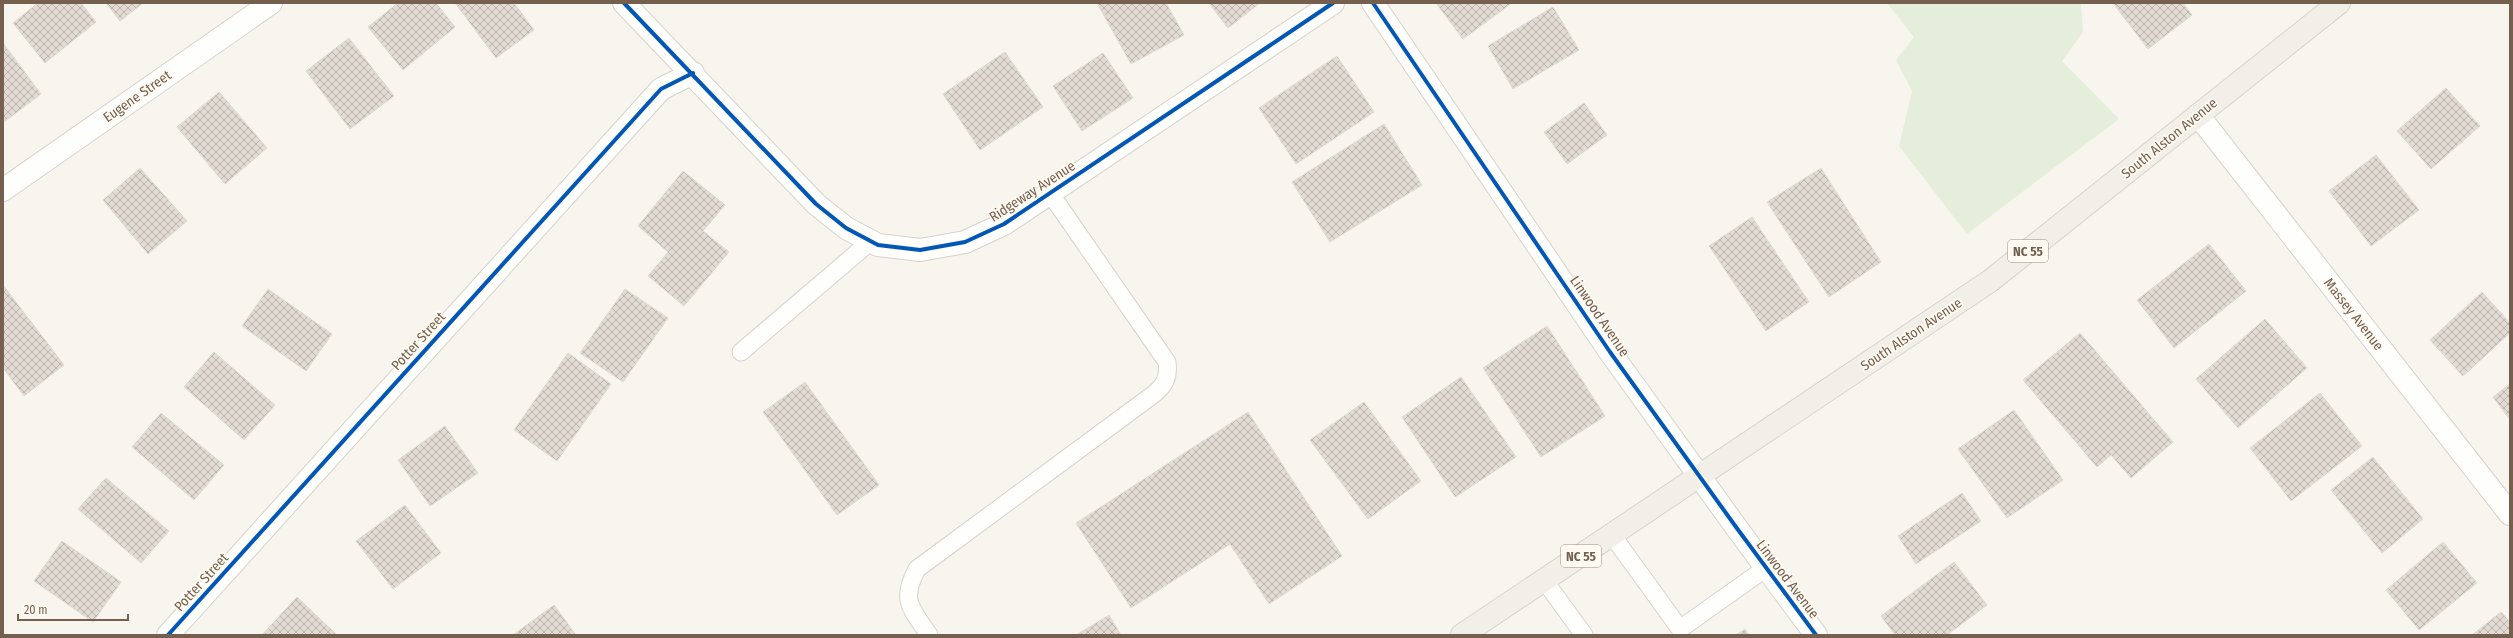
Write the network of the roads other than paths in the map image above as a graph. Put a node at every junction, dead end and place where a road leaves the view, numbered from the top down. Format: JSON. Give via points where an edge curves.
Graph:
{"nodes":[{"id":1,"x":271,"y":3,"type":"edge"},
{"id":2,"x":624,"y":3,"type":"edge"},
{"id":3,"x":1333,"y":3,"type":"edge"},
{"id":4,"x":1373,"y":3,"type":"edge"},
{"id":5,"x":2339,"y":3,"type":"edge"},
{"id":6,"x":693,"y":73,"type":"junction"},
{"id":7,"x":2198,"y":115,"type":"junction"},
{"id":8,"x":3,"y":190,"type":"edge"},
{"id":9,"x":1050,"y":193,"type":"junction"},
{"id":10,"x":872,"y":241,"type":"junction"},
{"id":11,"x":741,"y":352,"type":"dead end"},
{"id":12,"x":1700,"y":477,"type":"junction"},
{"id":13,"x":2510,"y":514,"type":"edge"},
{"id":14,"x":1612,"y":535,"type":"junction"},
{"id":15,"x":1766,"y":568,"type":"junction"},
{"id":16,"x":1544,"y":580,"type":"junction"},
{"id":17,"x":168,"y":635,"type":"edge"},
{"id":18,"x":929,"y":635,"type":"edge"},
{"id":19,"x":1462,"y":635,"type":"edge"},
{"id":20,"x":1584,"y":635,"type":"edge"},
{"id":21,"x":1816,"y":635,"type":"edge"}],
"edges":[{"from":1,"to":8,"type":"street","name":"Eugene Street"},
{"from":2,"to":6,"type":"street","name":"Ridgeway Avenue"},
{"from":3,"to":9,"type":"street","name":"Ridgeway Avenue"},
{"from":4,"to":12,"type":"street","name":"Linwood Avenue","via":[[1610,352]]},
{"from":5,"to":7,"type":"main road","name":"South Alston Avenue","number":"NC 55"},
{"from":6,"to":10,"type":"street","name":"Ridgeway Avenue","via":[[816,204],[846,228]]},
{"from":6,"to":17,"type":"street","name":"Potter Street","via":[[661,89]]},
{"from":7,"to":12,"type":"main road","name":"South Alston Avenue","number":"NC 55","via":[[1990,281]]},
{"from":7,"to":13,"type":"street","name":"Massey Avenue"},
{"from":9,"to":10,"type":"street","name":"Ridgeway Avenue","via":[[1004,224],[965,242],[920,250],[878,245]]},
{"from":9,"to":18,"type":"lane","via":[[1167,362],[1168,374],[1163,387],[1154,394],[917,569],[910,583],[907,602]]},
{"from":10,"to":11,"type":"lane"},
{"from":12,"to":14,"type":"main road","name":"South Alston Avenue","number":"NC 55"},
{"from":12,"to":15,"type":"street","name":"Linwood Avenue"},
{"from":14,"to":15,"type":"lane","via":[[1680,629]]},
{"from":14,"to":16,"type":"main road","name":"South Alston Avenue","number":"NC 55"},
{"from":15,"to":21,"type":"street","name":"Linwood Avenue"},
{"from":16,"to":19,"type":"main road","name":"South Alston Avenue","number":"NC 55"},
{"from":16,"to":20,"type":"lane"}]}
